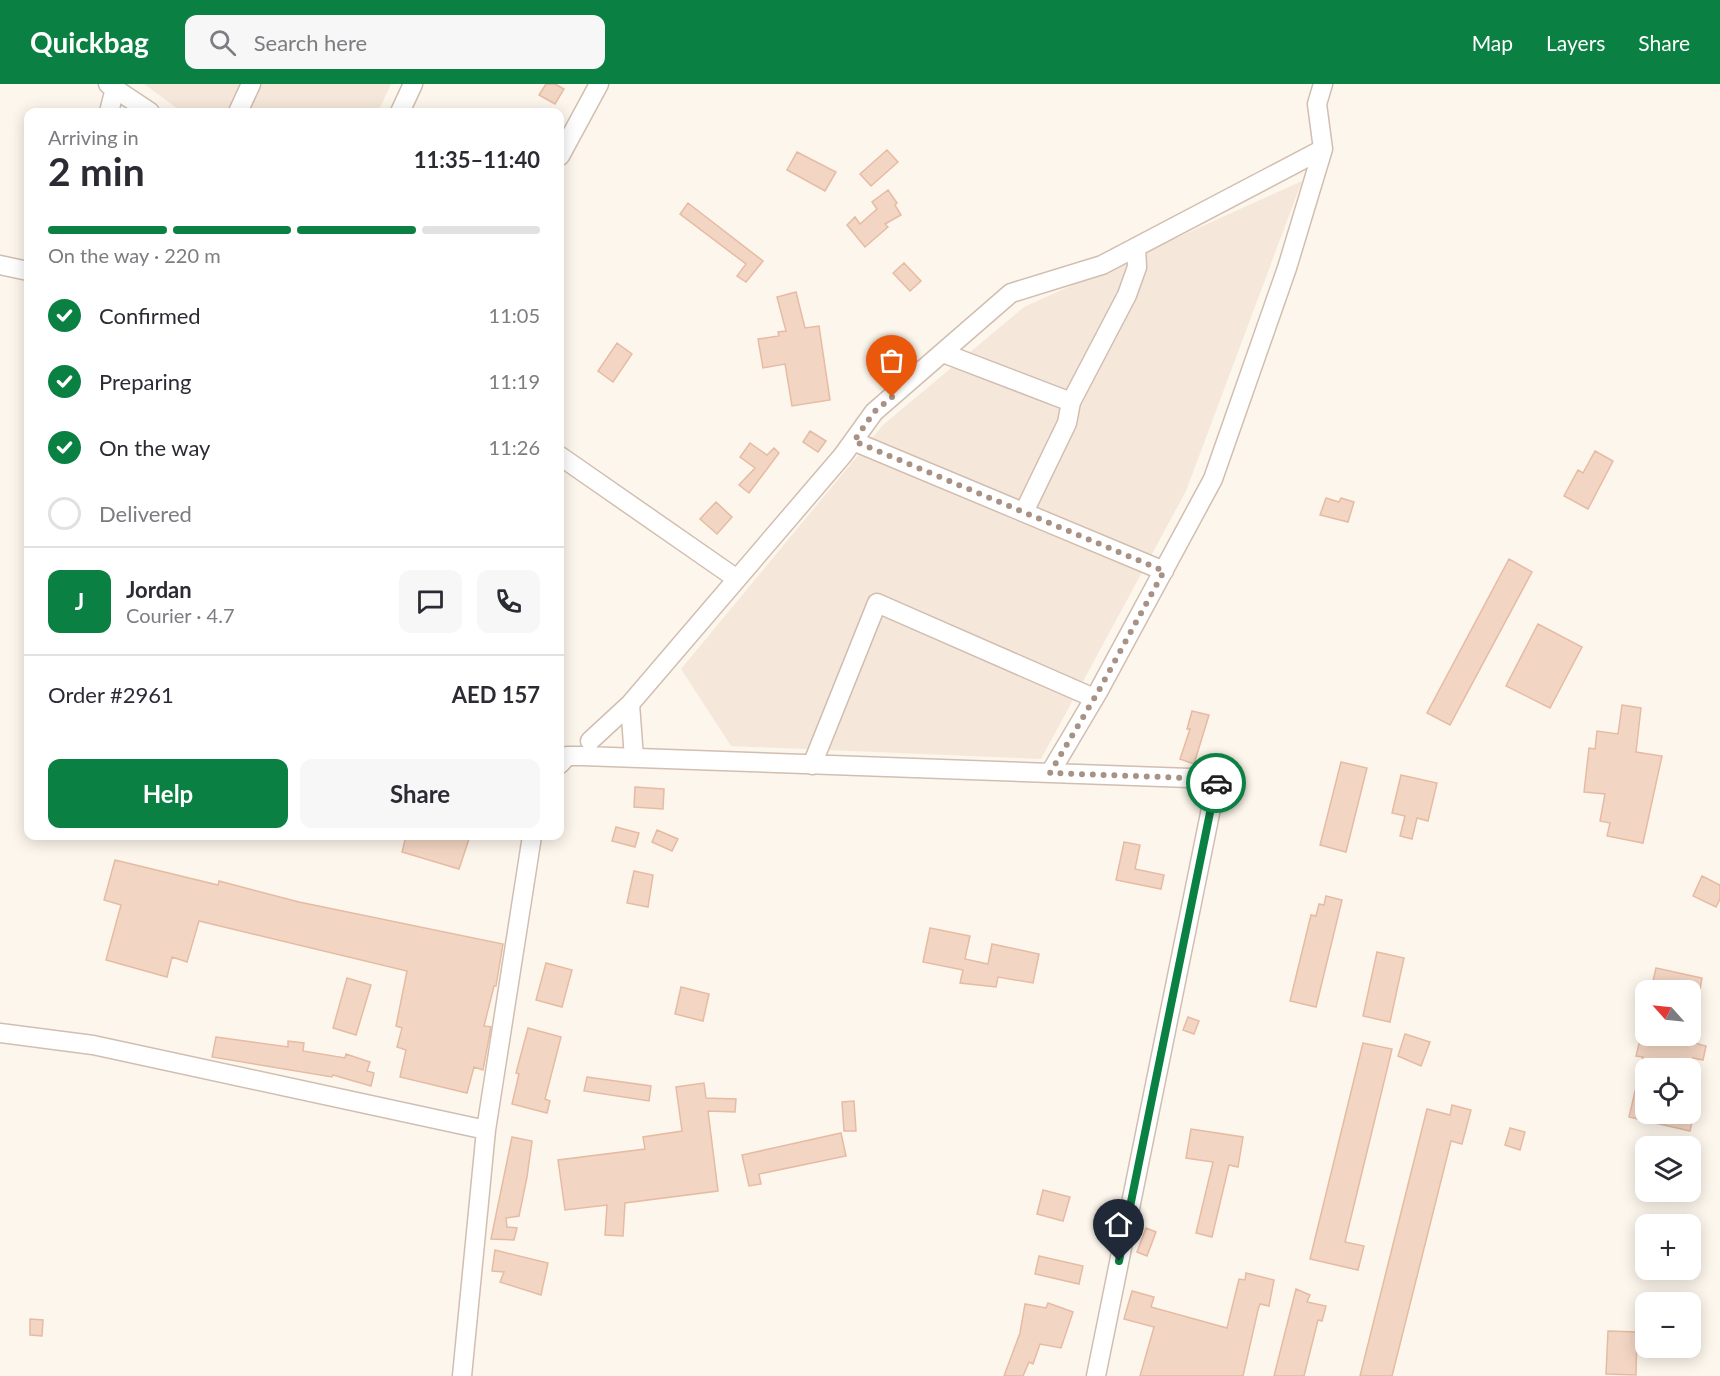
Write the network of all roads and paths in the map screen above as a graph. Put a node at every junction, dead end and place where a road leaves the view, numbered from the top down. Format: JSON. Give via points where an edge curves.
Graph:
{"nodes":[{"id":1,"x":251,"y":84,"type":"edge"},
{"id":2,"x":413,"y":84,"type":"edge"},
{"id":3,"x":599,"y":84,"type":"edge"},
{"id":4,"x":1323,"y":84,"type":"edge"},
{"id":5,"x":112,"y":86,"type":"edge"},
{"id":6,"x":109,"y":108,"type":"edge"},
{"id":7,"x":144,"y":108,"type":"edge"},
{"id":8,"x":240,"y":108,"type":"edge"},
{"id":9,"x":402,"y":108,"type":"edge"},
{"id":10,"x":564,"y":149,"type":"edge"},
{"id":11,"x":1323,"y":149,"type":"junction"},
{"id":12,"x":1136,"y":247,"type":"junction"},
{"id":13,"x":0,"y":265,"type":"edge"},
{"id":14,"x":24,"y":270,"type":"edge"},
{"id":15,"x":943,"y":353,"type":"junction"},
{"id":16,"x":1071,"y":402,"type":"junction"},
{"id":17,"x":854,"y":441,"type":"junction"},
{"id":18,"x":564,"y":459,"type":"edge"},
{"id":19,"x":1024,"y":512,"type":"junction"},
{"id":20,"x":1164,"y":571,"type":"junction"},
{"id":21,"x":737,"y":579,"type":"junction"},
{"id":22,"x":1094,"y":698,"type":"junction"},
{"id":23,"x":630,"y":704,"type":"junction"},
{"id":24,"x":590,"y":741,"type":"dead end"},
{"id":25,"x":634,"y":758,"type":"junction"},
{"id":26,"x":564,"y":759,"type":"edge"},
{"id":27,"x":812,"y":765,"type":"junction"},
{"id":28,"x":1050,"y":773,"type":"junction"},
{"id":29,"x":531,"y":840,"type":"edge"},
{"id":30,"x":0,"y":1033,"type":"edge"},
{"id":31,"x":486,"y":1130,"type":"junction"},
{"id":32,"x":462,"y":1376,"type":"edge"},
{"id":33,"x":1096,"y":1376,"type":"edge"}],
"edges":[{"from":1,"to":8,"type":"street"},
{"from":2,"to":9,"type":"street"},
{"from":3,"to":10,"type":"street"},
{"from":4,"to":11,"type":"street","via":[[1317,104]]},
{"from":5,"to":6,"type":"street"},
{"from":5,"to":7,"type":"street"},
{"from":11,"to":12,"type":"street"},
{"from":11,"to":20,"type":"street","via":[[1287,268],[1213,479]]},
{"from":12,"to":15,"type":"street","via":[[1102,265],[1011,293]]},
{"from":12,"to":16,"type":"street","via":[[1137,267],[1127,295]]},
{"from":13,"to":14,"type":"street"},
{"from":15,"to":16,"type":"street"},
{"from":15,"to":17,"type":"street","via":[[874,412]]},
{"from":16,"to":19,"type":"street","via":[[1067,423]]},
{"from":17,"to":19,"type":"street"},
{"from":17,"to":21,"type":"street"},
{"from":18,"to":21,"type":"street"},
{"from":19,"to":20,"type":"street"},
{"from":20,"to":22,"type":"street"},
{"from":21,"to":23,"type":"street"},
{"from":22,"to":27,"type":"street","via":[[877,603]]},
{"from":22,"to":28,"type":"street"},
{"from":23,"to":24,"type":"street"},
{"from":23,"to":25,"type":"street"},
{"from":25,"to":26,"type":"street","via":[[567,756]]},
{"from":25,"to":27,"type":"street"},
{"from":27,"to":28,"type":"street"},
{"from":28,"to":33,"type":"street","via":[[1217,779]]},
{"from":29,"to":31,"type":"street"},
{"from":30,"to":31,"type":"street","via":[[93,1045]]},
{"from":31,"to":32,"type":"street"}]}
